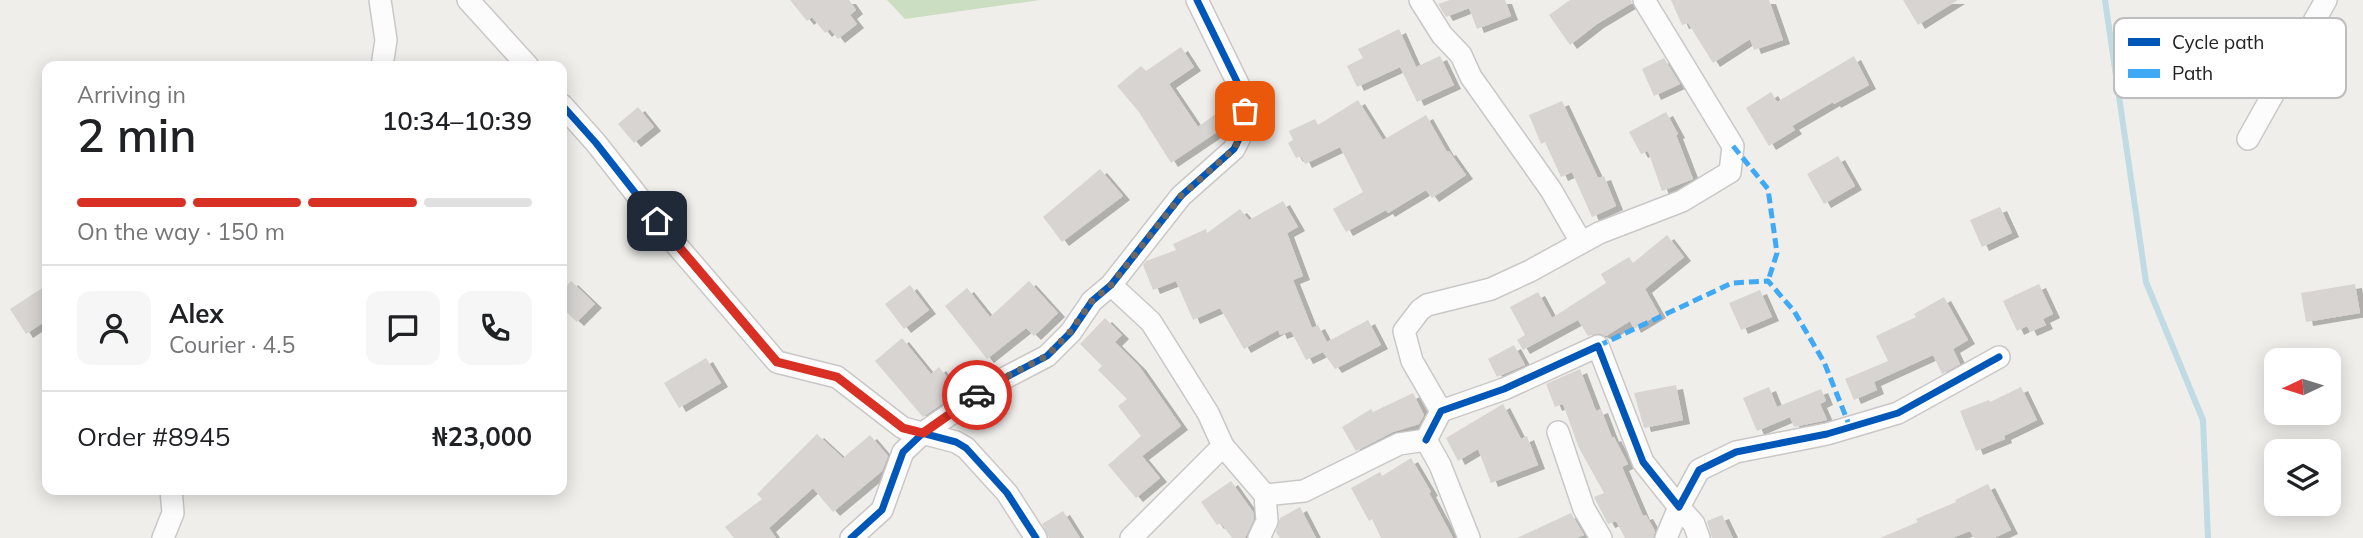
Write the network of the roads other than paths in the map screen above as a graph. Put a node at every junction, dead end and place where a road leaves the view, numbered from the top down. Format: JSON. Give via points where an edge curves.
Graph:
{"nodes":[{"id":1,"x":380,"y":0,"type":"edge"},
{"id":2,"x":468,"y":0,"type":"edge"},
{"id":3,"x":1197,"y":0,"type":"edge"},
{"id":4,"x":1420,"y":0,"type":"edge"},
{"id":5,"x":1644,"y":0,"type":"edge"},
{"id":6,"x":2326,"y":0,"type":"edge"},
{"id":7,"x":2316,"y":18,"type":"edge"},
{"id":8,"x":384,"y":61,"type":"edge"},
{"id":9,"x":523,"y":61,"type":"edge"},
{"id":10,"x":2271,"y":98,"type":"edge"},
{"id":11,"x":567,"y":111,"type":"edge"},
{"id":12,"x":2248,"y":139,"type":"dead end"},
{"id":13,"x":1581,"y":242,"type":"junction"},
{"id":14,"x":1111,"y":285,"type":"junction"},
{"id":15,"x":1999,"y":357,"type":"dead end"},
{"id":16,"x":1441,"y":411,"type":"junction"},
{"id":17,"x":1558,"y":432,"type":"dead end"},
{"id":18,"x":923,"y":433,"type":"junction"},
{"id":19,"x":1426,"y":440,"type":"junction"},
{"id":20,"x":1223,"y":446,"type":"junction"},
{"id":21,"x":172,"y":495,"type":"edge"},
{"id":22,"x":1265,"y":495,"type":"junction"},
{"id":23,"x":1679,"y":507,"type":"junction"},
{"id":24,"x":163,"y":538,"type":"edge"},
{"id":25,"x":851,"y":538,"type":"edge"},
{"id":26,"x":1036,"y":538,"type":"edge"},
{"id":27,"x":1131,"y":538,"type":"edge"},
{"id":28,"x":1259,"y":538,"type":"edge"},
{"id":29,"x":1469,"y":538,"type":"edge"},
{"id":30,"x":1601,"y":538,"type":"edge"},
{"id":31,"x":1666,"y":538,"type":"edge"},
{"id":32,"x":1699,"y":538,"type":"edge"}],
"edges":[{"from":1,"to":8,"type":"street","via":[[386,40]]},
{"from":2,"to":9,"type":"street"},
{"from":3,"to":14,"type":"street","via":[[1244,96],[1246,125],[1234,149],[1181,196]]},
{"from":4,"to":13,"type":"street","via":[[1551,190]]},
{"from":5,"to":13,"type":"street","via":[[1733,146],[1730,172],[1682,201]]},
{"from":6,"to":7,"type":"street"},
{"from":10,"to":12,"type":"street"},
{"from":11,"to":18,"type":"street","via":[[777,362],[837,377],[903,428]]},
{"from":13,"to":16,"type":"street","via":[[1491,289],[1420,310],[1404,331],[1412,361]]},
{"from":14,"to":18,"type":"street","via":[[1047,356],[996,382]]},
{"from":14,"to":20,"type":"street","via":[[1151,322],[1208,413]]},
{"from":15,"to":23,"type":"street","via":[[1898,412],[1736,452],[1699,470]]},
{"from":16,"to":19,"type":"street"},
{"from":16,"to":23,"type":"street","via":[[1504,389],[1598,346],[1643,461]]},
{"from":17,"to":30,"type":"street","via":[[1584,509]]},
{"from":18,"to":25,"type":"street","via":[[903,452],[882,510]]},
{"from":18,"to":26,"type":"street","via":[[966,448],[1007,493]]},
{"from":19,"to":22,"type":"street","via":[[1399,444],[1304,491]]},
{"from":19,"to":29,"type":"street"},
{"from":20,"to":22,"type":"street"},
{"from":20,"to":27,"type":"street"},
{"from":21,"to":24,"type":"street","via":[[173,513]]},
{"from":22,"to":28,"type":"street","via":[[1267,521]]},
{"from":23,"to":31,"type":"street"},
{"from":23,"to":32,"type":"street"}]}
